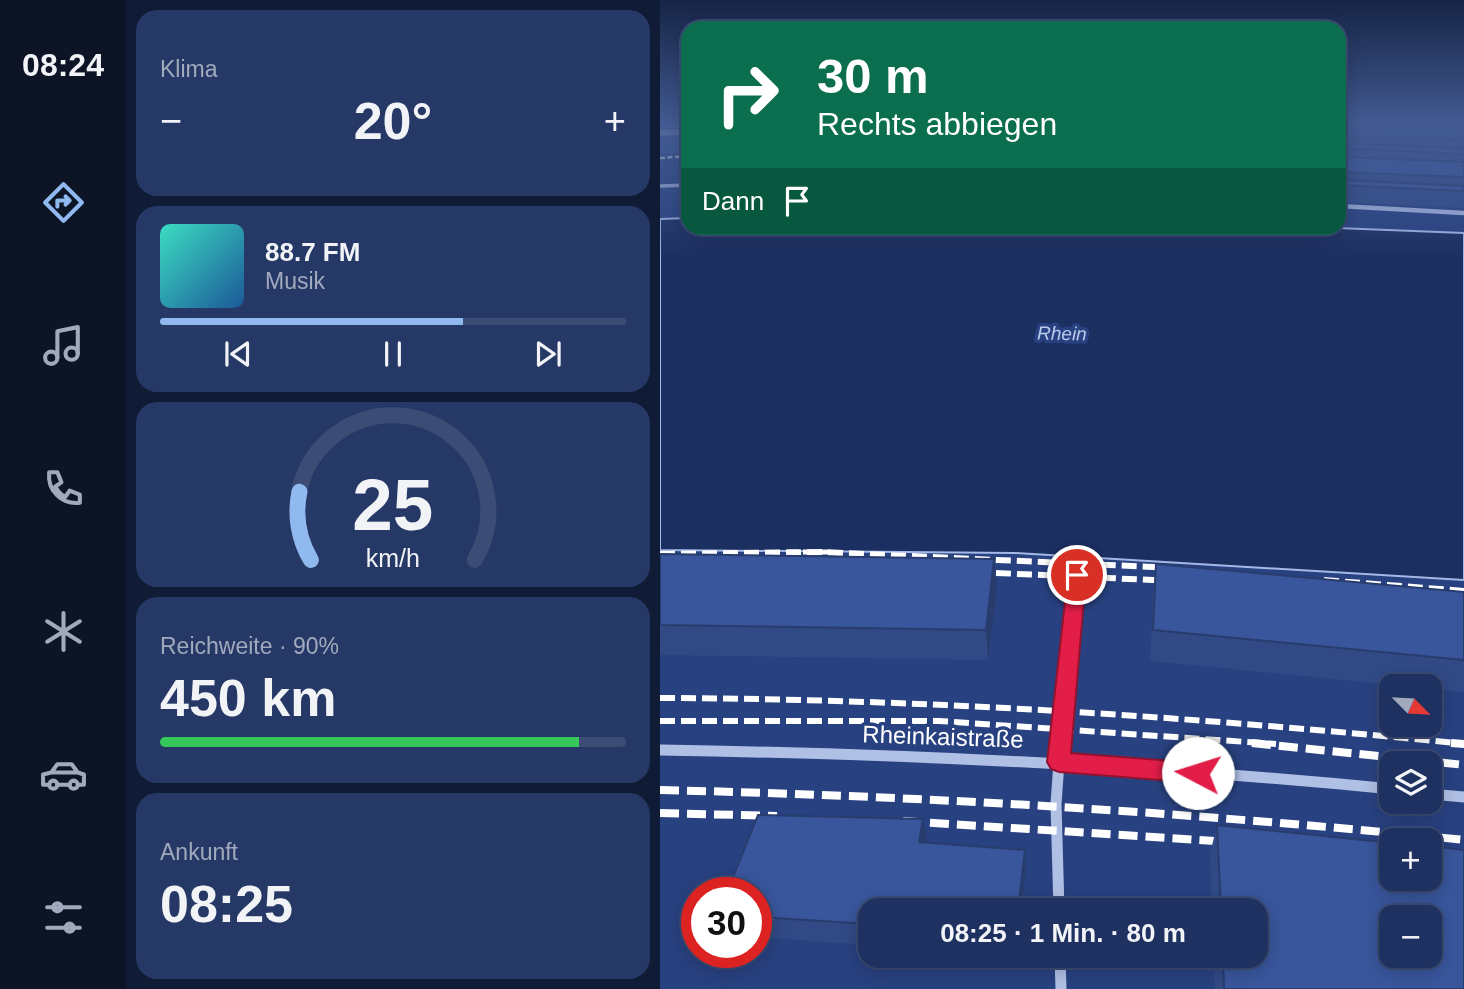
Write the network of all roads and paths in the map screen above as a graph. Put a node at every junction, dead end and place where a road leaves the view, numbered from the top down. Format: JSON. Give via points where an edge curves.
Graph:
{"nodes":[{"id":1,"x":681,"y":185,"type":"edge"},
{"id":2,"x":660,"y":186,"type":"edge"},
{"id":3,"x":1346,"y":206,"type":"edge"},
{"id":4,"x":1464,"y":213,"type":"edge"},
{"id":5,"x":1077,"y":575,"type":"dead end"},
{"id":6,"x":660,"y":750,"type":"edge"},
{"id":7,"x":1059,"y":762,"type":"junction"},
{"id":8,"x":1379,"y":788,"type":"edge"},
{"id":9,"x":1442,"y":795,"type":"edge"},
{"id":10,"x":1464,"y":797,"type":"edge"},
{"id":11,"x":1059,"y":898,"type":"edge"},
{"id":12,"x":1060,"y":968,"type":"edge"},
{"id":13,"x":1061,"y":989,"type":"edge"}],
"edges":[{"from":1,"to":2,"type":"street"},
{"from":3,"to":4,"type":"street"},
{"from":5,"to":7,"type":"lane"},
{"from":6,"to":7,"type":"street","name":"Rheinkaistraße"},
{"from":7,"to":8,"type":"street","name":"Rheinkaistraße"},
{"from":7,"to":11,"type":"street"},
{"from":9,"to":10,"type":"street"},
{"from":12,"to":13,"type":"street"}]}
